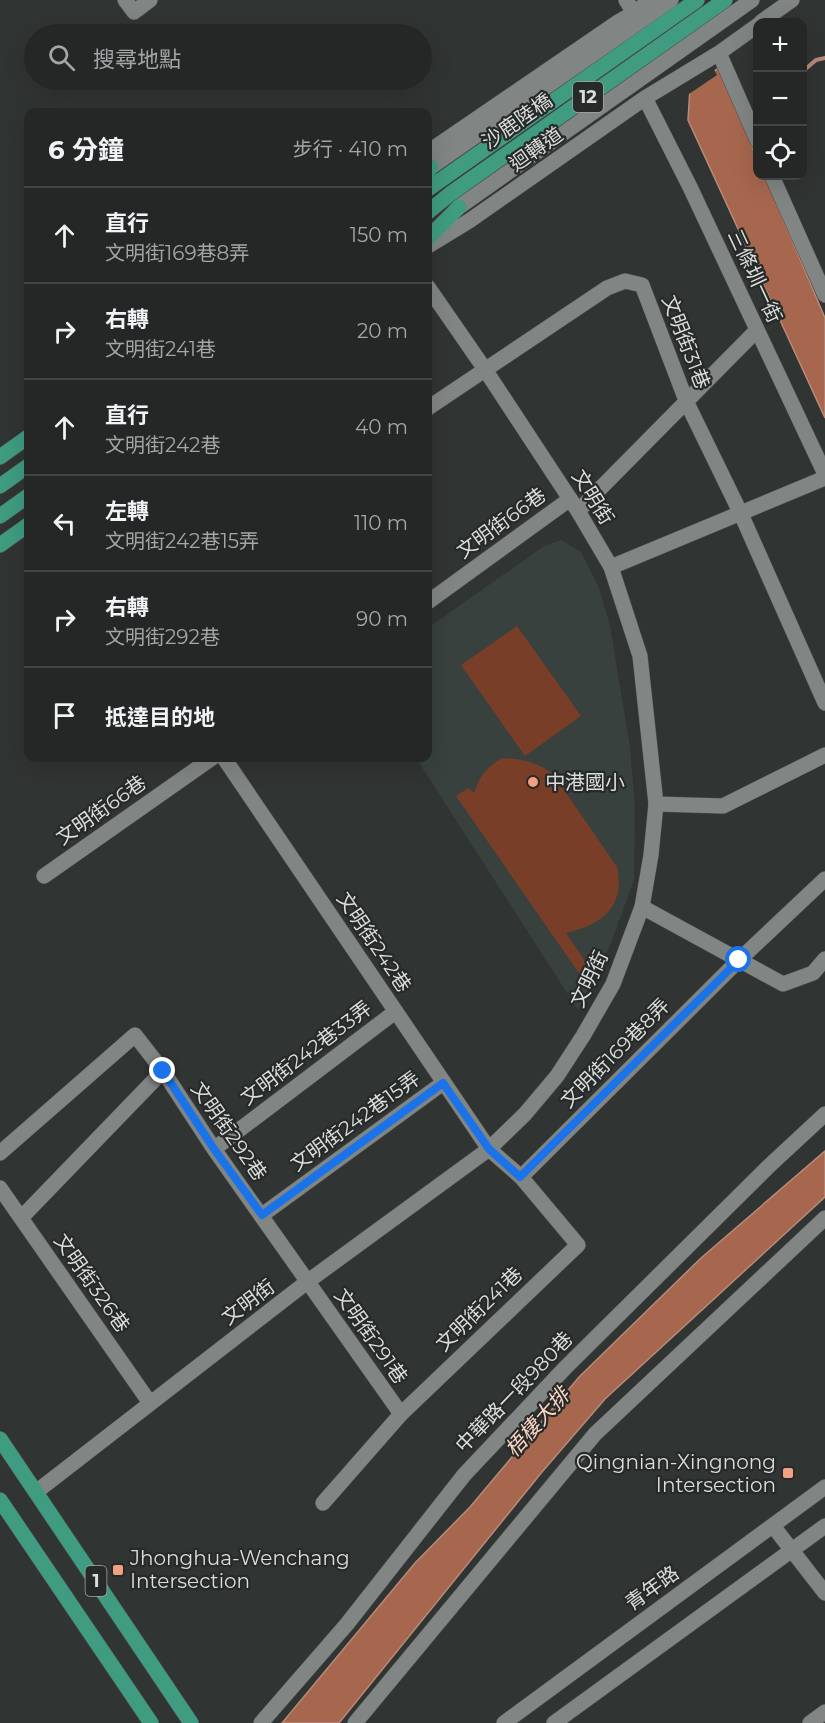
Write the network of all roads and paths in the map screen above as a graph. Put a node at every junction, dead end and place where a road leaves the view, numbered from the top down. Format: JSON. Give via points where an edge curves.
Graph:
{"nodes":[{"id":1,"x":150,"y":0,"type":"edge"},
{"id":2,"x":650,"y":0,"type":"edge"},
{"id":3,"x":671,"y":0,"type":"edge"},
{"id":4,"x":697,"y":0,"type":"edge"},
{"id":5,"x":725,"y":0,"type":"edge"},
{"id":6,"x":752,"y":0,"type":"edge"},
{"id":7,"x":792,"y":0,"type":"edge"},
{"id":8,"x":130,"y":6,"type":"edge"},
{"id":9,"x":630,"y":6,"type":"edge"},
{"id":10,"x":767,"y":18,"type":"edge"},
{"id":11,"x":753,"y":28,"type":"edge"},
{"id":12,"x":719,"y":53,"type":"junction"},
{"id":13,"x":645,"y":98,"type":"junction"},
{"id":14,"x":753,"y":131,"type":"edge"},
{"id":15,"x":432,"y":149,"type":"edge"},
{"id":16,"x":432,"y":167,"type":"edge"},
{"id":17,"x":774,"y":180,"type":"edge"},
{"id":18,"x":434,"y":185,"type":"edge"},
{"id":19,"x":459,"y":207,"type":"junction"},
{"id":20,"x":432,"y":209,"type":"edge"},
{"id":21,"x":432,"y":220,"type":"edge"},
{"id":22,"x":432,"y":234,"type":"edge"},
{"id":23,"x":432,"y":244,"type":"edge"},
{"id":24,"x":432,"y":294,"type":"edge"},
{"id":25,"x":825,"y":295,"type":"edge"},
{"id":26,"x":757,"y":330,"type":"junction"},
{"id":27,"x":484,"y":368,"type":"junction"},
{"id":28,"x":687,"y":403,"type":"junction"},
{"id":29,"x":432,"y":405,"type":"edge"},
{"id":30,"x":24,"y":440,"type":"edge"},
{"id":31,"x":0,"y":457,"type":"edge"},
{"id":32,"x":24,"y":469,"type":"edge"},
{"id":33,"x":825,"y":476,"type":"edge"},
{"id":34,"x":0,"y":486,"type":"edge"},
{"id":35,"x":24,"y":498,"type":"edge"},
{"id":36,"x":574,"y":505,"type":"junction"},
{"id":37,"x":741,"y":514,"type":"junction"},
{"id":38,"x":0,"y":516,"type":"edge"},
{"id":39,"x":24,"y":528,"type":"edge"},
{"id":40,"x":0,"y":545,"type":"edge"},
{"id":41,"x":611,"y":567,"type":"junction"},
{"id":42,"x":432,"y":599,"type":"edge"},
{"id":43,"x":825,"y":703,"type":"edge"},
{"id":44,"x":825,"y":755,"type":"edge"},
{"id":45,"x":206,"y":762,"type":"edge"},
{"id":46,"x":227,"y":762,"type":"edge"},
{"id":47,"x":656,"y":804,"type":"junction"},
{"id":48,"x":44,"y":876,"type":"dead end"},
{"id":49,"x":825,"y":879,"type":"edge"},
{"id":50,"x":642,"y":907,"type":"junction"},
{"id":51,"x":825,"y":959,"type":"edge"},
{"id":52,"x":739,"y":960,"type":"junction"},
{"id":53,"x":395,"y":1012,"type":"junction"},
{"id":54,"x":163,"y":1071,"type":"junction"},
{"id":55,"x":443,"y":1083,"type":"junction"},
{"id":56,"x":825,"y":1114,"type":"edge"},
{"id":57,"x":214,"y":1149,"type":"junction"},
{"id":58,"x":489,"y":1149,"type":"junction"},
{"id":59,"x":0,"y":1153,"type":"edge"},
{"id":60,"x":520,"y":1177,"type":"junction"},
{"id":61,"x":0,"y":1188,"type":"edge"},
{"id":62,"x":262,"y":1215,"type":"junction"},
{"id":63,"x":21,"y":1218,"type":"junction"},
{"id":64,"x":825,"y":1218,"type":"edge"},
{"id":65,"x":307,"y":1282,"type":"junction"},
{"id":66,"x":150,"y":1403,"type":"junction"},
{"id":67,"x":400,"y":1414,"type":"junction"},
{"id":68,"x":0,"y":1439,"type":"edge"},
{"id":69,"x":825,"y":1487,"type":"edge"},
{"id":70,"x":36,"y":1492,"type":"junction"},
{"id":71,"x":0,"y":1500,"type":"edge"},
{"id":72,"x":323,"y":1503,"type":"dead end"},
{"id":73,"x":773,"y":1526,"type":"junction"},
{"id":74,"x":825,"y":1526,"type":"edge"},
{"id":75,"x":793,"y":1550,"type":"junction"},
{"id":76,"x":825,"y":1593,"type":"edge"},
{"id":77,"x":825,"y":1712,"type":"edge"},
{"id":78,"x":151,"y":1723,"type":"edge"},
{"id":79,"x":191,"y":1723,"type":"edge"},
{"id":80,"x":261,"y":1723,"type":"edge"},
{"id":81,"x":355,"y":1723,"type":"edge"},
{"id":82,"x":504,"y":1723,"type":"edge"},
{"id":83,"x":554,"y":1723,"type":"edge"},
{"id":84,"x":810,"y":1723,"type":"edge"}],
"edges":[{"from":1,"to":8,"type":"street"},
{"from":2,"to":9,"type":"street"},
{"from":3,"to":16,"type":"street"},
{"from":4,"to":18,"type":"main road","name":"沙鹿陸橋","number":"12"},
{"from":5,"to":20,"type":"main road","name":"沙鹿陸橋","number":"12"},
{"from":6,"to":19,"type":"street"},
{"from":7,"to":10,"type":"street","name":"迴轉道"},
{"from":9,"to":15,"type":"street","via":[[618,22]]},
{"from":11,"to":12,"type":"street","name":"迴轉道"},
{"from":12,"to":13,"type":"street","name":"迴轉道"},
{"from":12,"to":14,"type":"street"},
{"from":13,"to":23,"type":"street","name":"迴轉道"},
{"from":13,"to":26,"type":"street","name":"三條圳一街"},
{"from":17,"to":25,"type":"street"},
{"from":19,"to":21,"type":"main road"},
{"from":19,"to":22,"type":"main road"},
{"from":24,"to":27,"type":"street","name":"文明街"},
{"from":26,"to":28,"type":"street","name":"文明街66巷"},
{"from":26,"to":33,"type":"street","name":"三條圳一街"},
{"from":27,"to":28,"type":"street","name":"文明街31巷","via":[[607,288],[626,281],[642,285]]},
{"from":27,"to":29,"type":"street"},
{"from":27,"to":36,"type":"street","name":"文明街"},
{"from":28,"to":36,"type":"street","name":"文明街66巷"},
{"from":28,"to":37,"type":"street","name":"文明街31巷"},
{"from":30,"to":31,"type":"main road"},
{"from":32,"to":34,"type":"main road"},
{"from":33,"to":37,"type":"street"},
{"from":35,"to":38,"type":"main road"},
{"from":36,"to":41,"type":"street","name":"文明街"},
{"from":36,"to":42,"type":"street","name":"文明街66巷"},
{"from":37,"to":41,"type":"street"},
{"from":37,"to":43,"type":"street","name":"文明街31巷"},
{"from":39,"to":40,"type":"main road"},
{"from":41,"to":47,"type":"street","name":"文明街","via":[[640,656]]},
{"from":44,"to":47,"type":"street","via":[[723,806]]},
{"from":45,"to":48,"type":"street","name":"文明街66巷"},
{"from":46,"to":53,"type":"street","name":"文明街242巷"},
{"from":47,"to":50,"type":"street","name":"文明街"},
{"from":49,"to":52,"type":"street","name":"文明街169巷8弄"},
{"from":50,"to":52,"type":"street"},
{"from":50,"to":58,"type":"street","name":"文明街","via":[[613,984],[583,1036],[557,1076]]},
{"from":51,"to":52,"type":"street","via":[[813,973],[783,984]]},
{"from":52,"to":60,"type":"street","name":"文明街169巷8弄"},
{"from":53,"to":55,"type":"street","name":"文明街242巷"},
{"from":53,"to":57,"type":"street","name":"文明街242巷33弄"},
{"from":54,"to":57,"type":"street","name":"文明街292巷"},
{"from":54,"to":59,"type":"street","name":"文明街292巷","via":[[135,1035]]},
{"from":54,"to":63,"type":"street"},
{"from":55,"to":58,"type":"street","name":"文明街242巷"},
{"from":55,"to":62,"type":"street","name":"文明街242巷15弄"},
{"from":56,"to":80,"type":"street","name":"中華路一段980巷","via":[[565,1368],[464,1475],[347,1624]]},
{"from":57,"to":62,"type":"street","name":"文明街292巷"},
{"from":58,"to":60,"type":"street","name":"文明街241巷"},
{"from":58,"to":65,"type":"street","name":"文明街"},
{"from":60,"to":67,"type":"street","name":"文明街241巷","via":[[578,1245]]},
{"from":61,"to":63,"type":"street","name":"文明街326巷"},
{"from":62,"to":65,"type":"street","name":"文明街292巷"},
{"from":63,"to":66,"type":"street","name":"文明街326巷"},
{"from":64,"to":81,"type":"street","via":[[595,1434]]},
{"from":65,"to":66,"type":"street","name":"文明街"},
{"from":65,"to":67,"type":"street","name":"文明街291巷"},
{"from":66,"to":70,"type":"street","name":"文明街"},
{"from":67,"to":72,"type":"street","name":"文明街241巷"},
{"from":68,"to":70,"type":"main road","number":"1"},
{"from":69,"to":73,"type":"street","name":"青年路"},
{"from":70,"to":79,"type":"main road","number":"1"},
{"from":71,"to":78,"type":"main road","number":"1"},
{"from":73,"to":75,"type":"street"},
{"from":73,"to":82,"type":"street","name":"青年路"},
{"from":74,"to":75,"type":"street"},
{"from":75,"to":76,"type":"street"},
{"from":75,"to":83,"type":"street"},
{"from":77,"to":84,"type":"street"}]}
